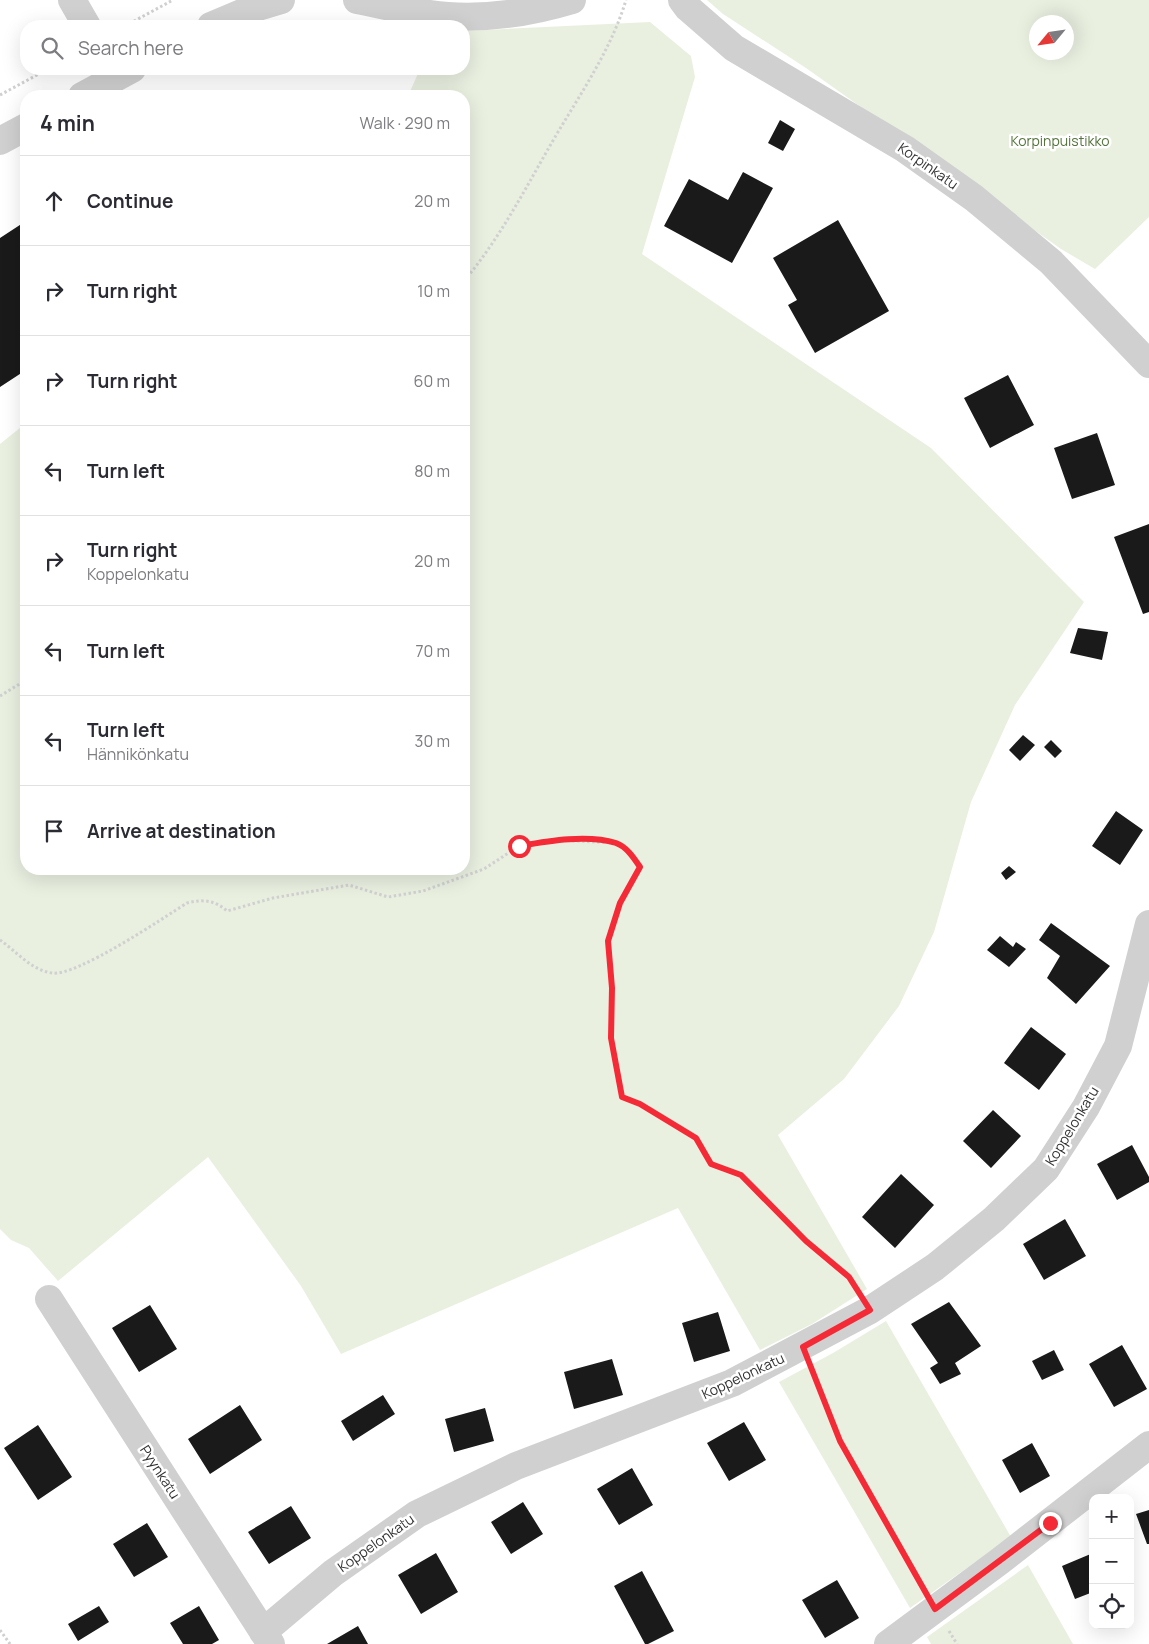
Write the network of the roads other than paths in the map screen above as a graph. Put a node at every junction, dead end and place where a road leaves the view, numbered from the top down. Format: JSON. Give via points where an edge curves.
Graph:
{"nodes":[{"id":1,"x":72,"y":0,"type":"edge"},
{"id":2,"x":357,"y":0,"type":"edge"},
{"id":3,"x":572,"y":0,"type":"edge"},
{"id":4,"x":682,"y":0,"type":"edge"},
{"id":5,"x":270,"y":2,"type":"edge"},
{"id":6,"x":84,"y":20,"type":"edge"},
{"id":7,"x":226,"y":20,"type":"edge"},
{"id":8,"x":114,"y":75,"type":"edge"},
{"id":9,"x":91,"y":90,"type":"edge"},
{"id":10,"x":20,"y":130,"type":"edge"},
{"id":11,"x":0,"y":141,"type":"edge"},
{"id":12,"x":1149,"y":364,"type":"edge"},
{"id":13,"x":1149,"y":924,"type":"edge"},
{"id":14,"x":49,"y":1299,"type":"dead end"},
{"id":15,"x":1149,"y":1446,"type":"edge"},
{"id":16,"x":267,"y":1638,"type":"edge"},
{"id":17,"x":888,"y":1644,"type":"edge"}],
"edges":[{"from":1,"to":6,"type":"street"},
{"from":2,"to":3,"type":"street","via":[[447,16],[478,16],[545,8]]},
{"from":4,"to":12,"type":"street","name":"Korpinkatu","via":[[734,48],[905,149],[974,198],[1051,262]]},
{"from":5,"to":7,"type":"street"},
{"from":8,"to":9,"type":"street"},
{"from":10,"to":11,"type":"street"},
{"from":13,"to":16,"type":"street","name":"Koppelonkatu","via":[[1118,1046],[1086,1107],[1046,1169],[994,1219],[934,1267],[870,1310],[803,1347],[732,1383],[516,1466],[417,1514],[333,1573]]},
{"from":14,"to":16,"type":"street","name":"Pyynkatu"},
{"from":15,"to":17,"type":"street"}]}
